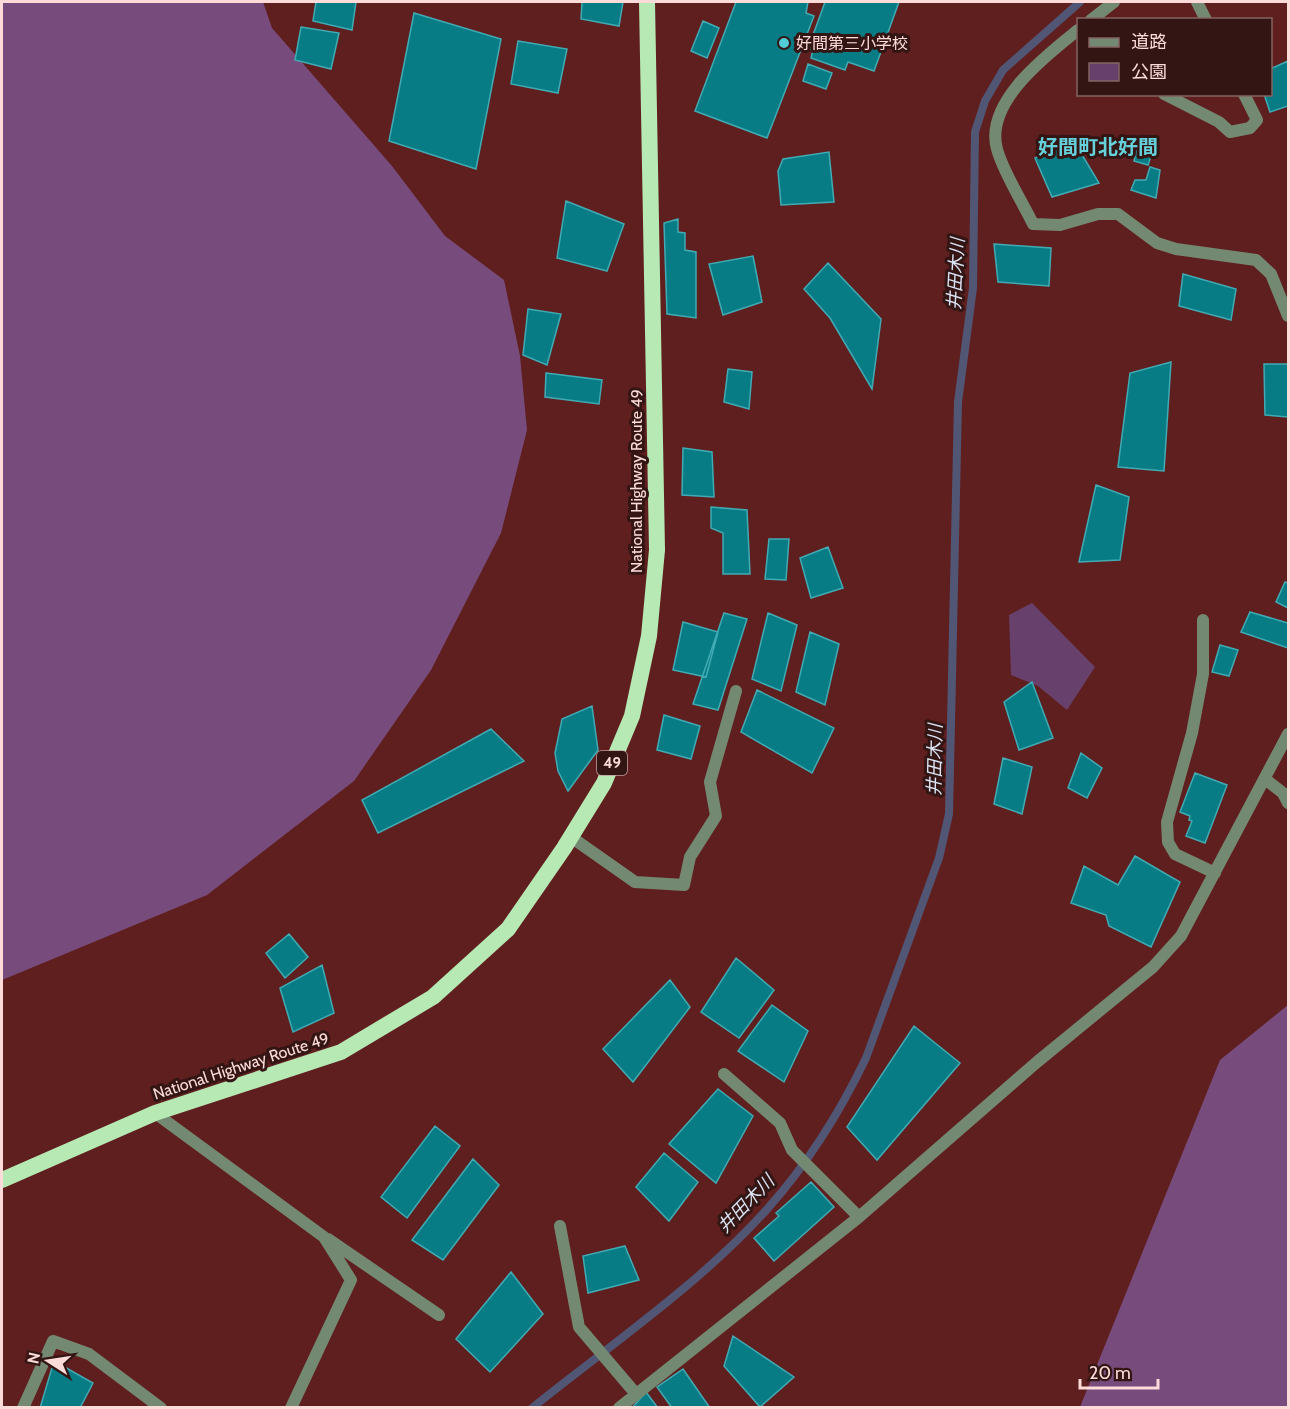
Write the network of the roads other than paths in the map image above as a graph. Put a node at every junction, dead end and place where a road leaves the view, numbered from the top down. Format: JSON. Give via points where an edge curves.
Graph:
{"nodes":[{"id":1,"x":647,"y":2,"type":"edge"},
{"id":2,"x":1114,"y":2,"type":"edge"},
{"id":3,"x":1197,"y":2,"type":"edge"},
{"id":4,"x":1094,"y":18,"type":"edge"},
{"id":5,"x":1205,"y":18,"type":"edge"},
{"id":6,"x":1077,"y":31,"type":"edge"},
{"id":7,"x":1168,"y":96,"type":"edge"},
{"id":8,"x":1245,"y":96,"type":"edge"},
{"id":9,"x":1288,"y":316,"type":"edge"},
{"id":10,"x":1203,"y":620,"type":"dead end"},
{"id":11,"x":736,"y":691,"type":"dead end"},
{"id":12,"x":1288,"y":734,"type":"edge"},
{"id":13,"x":1265,"y":779,"type":"junction"},
{"id":14,"x":1288,"y":803,"type":"edge"},
{"id":15,"x":571,"y":837,"type":"junction"},
{"id":16,"x":1215,"y":873,"type":"junction"},
{"id":17,"x":724,"y":1074,"type":"dead end"},
{"id":18,"x":155,"y":1113,"type":"junction"},
{"id":19,"x":2,"y":1180,"type":"edge"},
{"id":20,"x":859,"y":1217,"type":"junction"},
{"id":21,"x":560,"y":1226,"type":"dead end"},
{"id":22,"x":324,"y":1237,"type":"junction"},
{"id":23,"x":439,"y":1315,"type":"dead end"},
{"id":24,"x":636,"y":1394,"type":"junction"},
{"id":25,"x":23,"y":1407,"type":"edge"},
{"id":26,"x":161,"y":1407,"type":"edge"},
{"id":27,"x":291,"y":1407,"type":"edge"},
{"id":28,"x":619,"y":1407,"type":"edge"}],
"edges":[{"from":1,"to":15,"type":"highway","name":"National Highway Route 49","number":"49","via":[[657,550],[649,636],[632,716],[604,783]]},
{"from":2,"to":4,"type":"street"},
{"from":3,"to":5,"type":"street"},
{"from":6,"to":9,"type":"street","via":[[1018,84],[1006,102],[996,130],[996,148],[1033,224],[1060,225],[1098,214],[1118,214],[1157,243],[1256,260],[1272,274]]},
{"from":7,"to":8,"type":"street","via":[[1219,122],[1230,132],[1250,128],[1257,120]]},
{"from":10,"to":16,"type":"street","via":[[1203,674],[1192,733],[1167,822],[1168,842],[1175,854]]},
{"from":11,"to":15,"type":"street","via":[[710,782],[716,816],[690,857],[684,885],[635,882]]},
{"from":12,"to":13,"type":"street"},
{"from":13,"to":14,"type":"street","via":[[1283,793]]},
{"from":13,"to":16,"type":"street"},
{"from":15,"to":18,"type":"highway","name":"National Highway Route 49","number":"49","via":[[508,929],[433,997],[341,1052]]},
{"from":16,"to":20,"type":"street","via":[[1181,936],[1153,967]]},
{"from":17,"to":20,"type":"street","via":[[780,1123],[792,1150]]},
{"from":18,"to":19,"type":"highway","name":"National Highway Route 49","number":"49"},
{"from":18,"to":22,"type":"street"},
{"from":20,"to":24,"type":"street"},
{"from":21,"to":24,"type":"street","via":[[579,1327]]},
{"from":22,"to":23,"type":"street"},
{"from":22,"to":27,"type":"street","via":[[351,1281]]},
{"from":24,"to":28,"type":"street"},
{"from":25,"to":26,"type":"street","via":[[53,1341],[89,1354]]}]}
